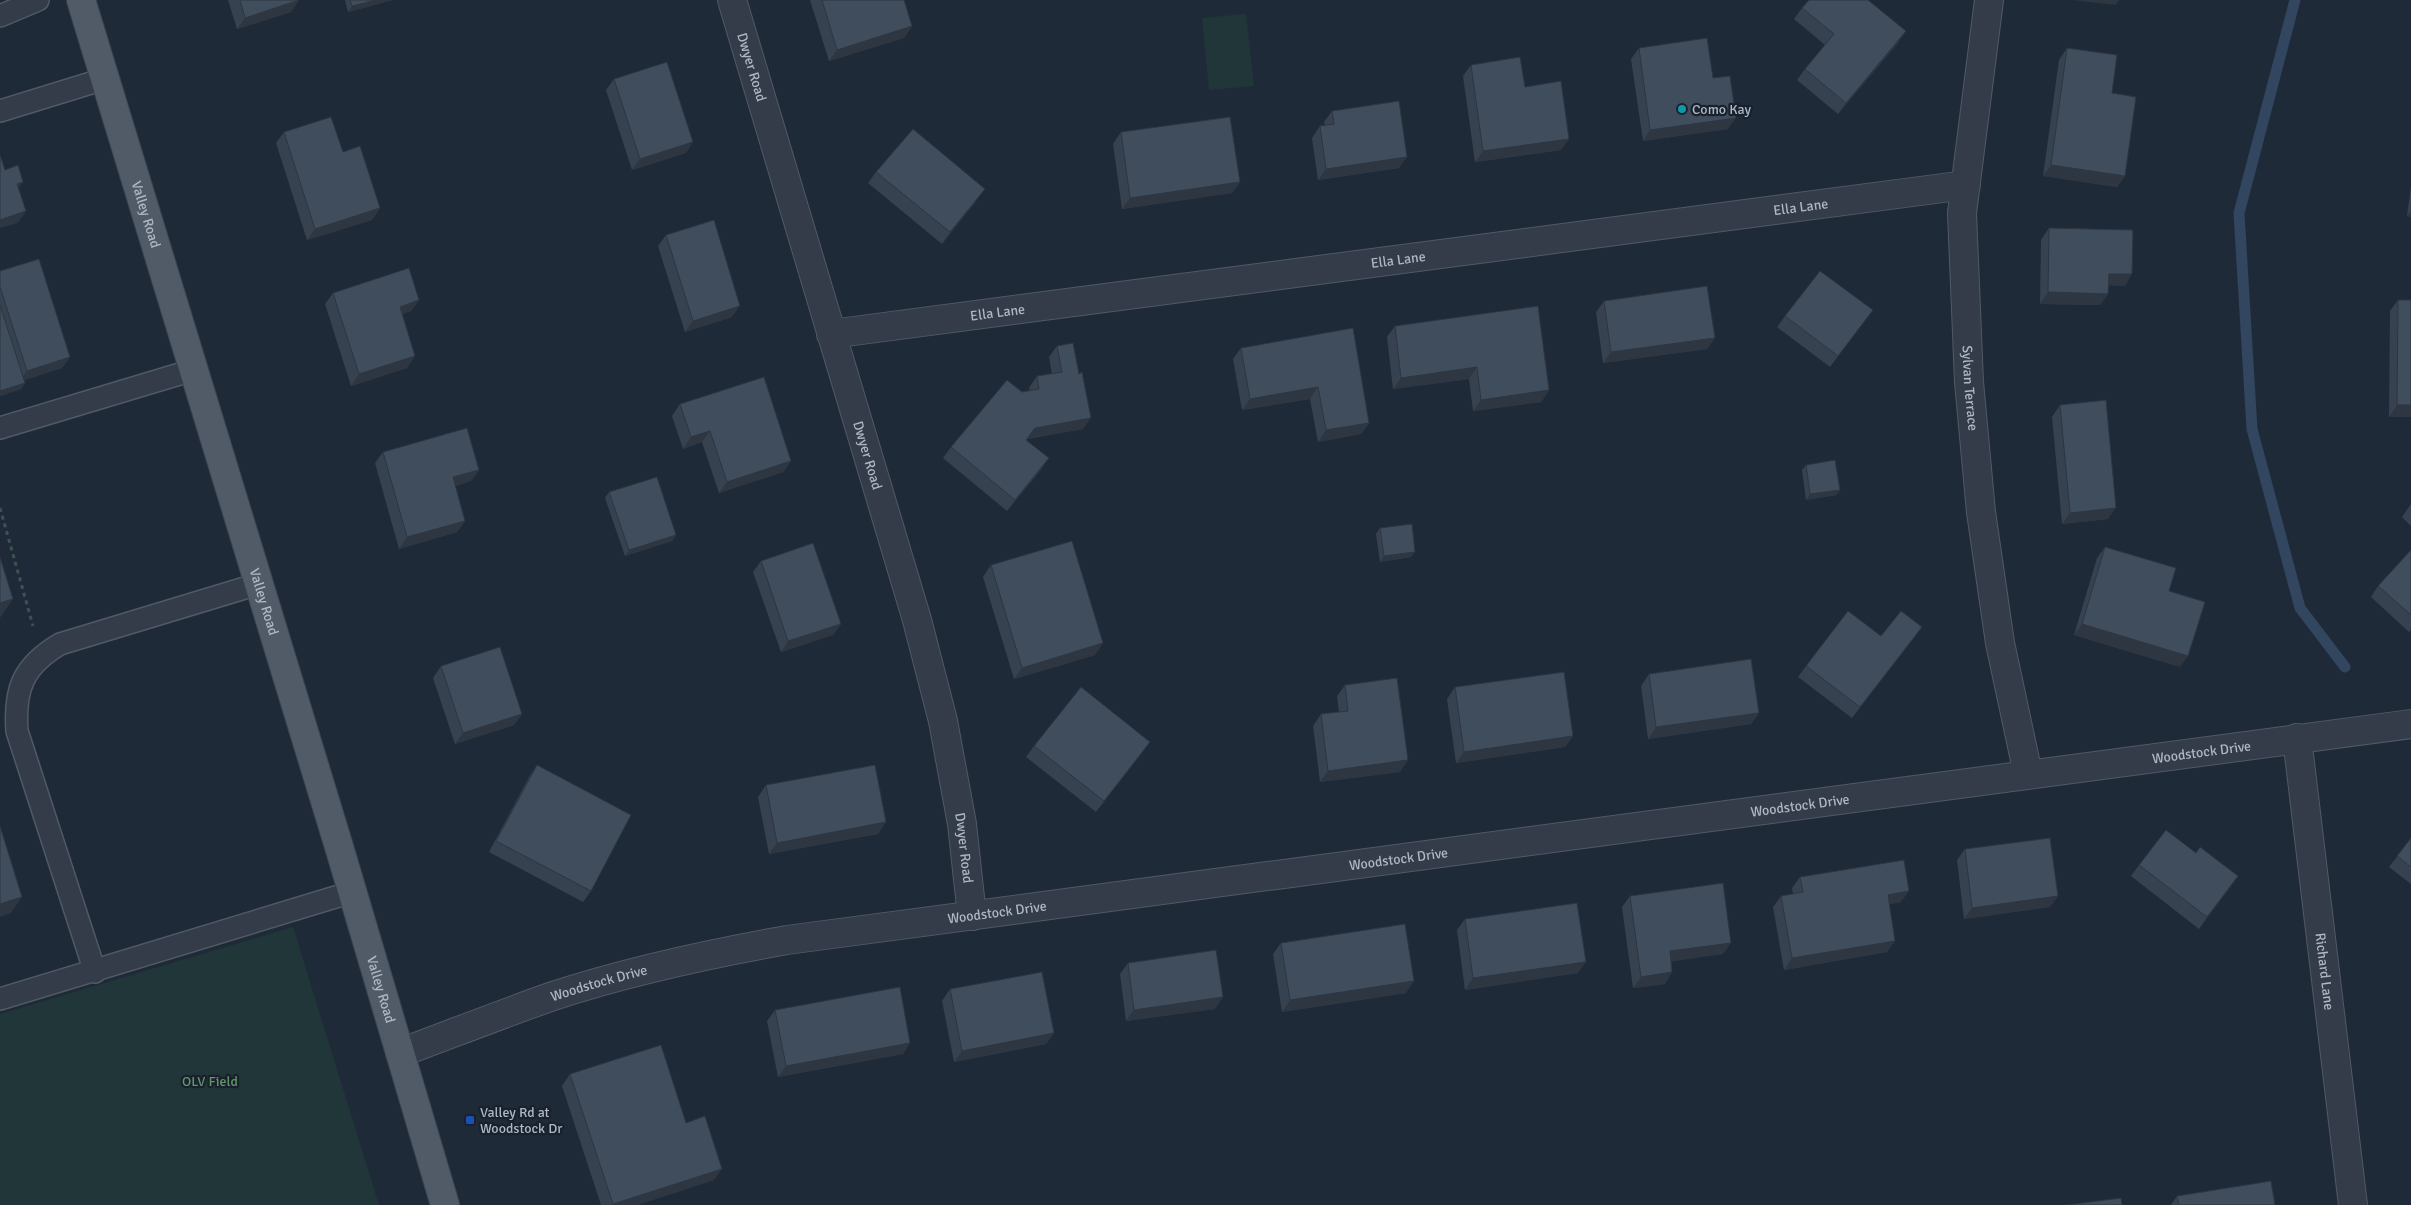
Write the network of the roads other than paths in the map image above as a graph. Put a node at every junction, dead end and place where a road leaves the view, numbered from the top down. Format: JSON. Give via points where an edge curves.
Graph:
{"nodes":[{"id":1,"x":38,"y":0,"type":"edge"},
{"id":2,"x":80,"y":0,"type":"edge"},
{"id":3,"x":732,"y":0,"type":"edge"},
{"id":4,"x":1989,"y":0,"type":"edge"},
{"id":5,"x":0,"y":16,"type":"edge"},
{"id":6,"x":104,"y":79,"type":"junction"},
{"id":7,"x":0,"y":111,"type":"edge"},
{"id":8,"x":1966,"y":185,"type":"junction"},
{"id":9,"x":831,"y":334,"type":"junction"},
{"id":10,"x":193,"y":370,"type":"junction"},
{"id":11,"x":0,"y":428,"type":"edge"},
{"id":12,"x":258,"y":584,"type":"junction"},
{"id":13,"x":2411,"y":724,"type":"edge"},
{"id":14,"x":2297,"y":738,"type":"junction"},
{"id":15,"x":2028,"y":774,"type":"junction"},
{"id":16,"x":352,"y":892,"type":"junction"},
{"id":17,"x":972,"y":916,"type":"junction"},
{"id":18,"x":95,"y":972,"type":"junction"},
{"id":19,"x":0,"y":999,"type":"edge"},
{"id":20,"x":400,"y":1053,"type":"junction"},
{"id":21,"x":445,"y":1205,"type":"edge"},
{"id":22,"x":2353,"y":1205,"type":"edge"}],
"edges":[{"from":1,"to":5,"type":"lane"},
{"from":2,"to":6,"type":"main road","name":"Valley Road"},
{"from":3,"to":9,"type":"street","name":"Dwyer Road"},
{"from":4,"to":8,"type":"street","name":"Sylvan Terrace"},
{"from":6,"to":7,"type":"lane"},
{"from":6,"to":10,"type":"main road","name":"Valley Road"},
{"from":8,"to":9,"type":"street","name":"Ella Lane"},
{"from":8,"to":15,"type":"street","name":"Sylvan Terrace","via":[[1962,223],[1968,382],[1980,512],[2000,643]]},
{"from":9,"to":17,"type":"street","name":"Dwyer Road","via":[[917,620],[943,721],[962,824]]},
{"from":10,"to":11,"type":"lane"},
{"from":10,"to":12,"type":"main road","name":"Valley Road"},
{"from":12,"to":16,"type":"main road","name":"Valley Road"},
{"from":12,"to":18,"type":"lane","via":[[60,644],[41,655],[19,689],[17,731]]},
{"from":13,"to":14,"type":"street","name":"Woodstock Drive"},
{"from":14,"to":15,"type":"street","name":"Woodstock Drive"},
{"from":14,"to":22,"type":"street","name":"Richard Lane"},
{"from":15,"to":17,"type":"street","name":"Woodstock Drive"},
{"from":16,"to":18,"type":"lane"},
{"from":16,"to":20,"type":"main road","name":"Valley Road"},
{"from":17,"to":20,"type":"street","name":"Woodstock Drive","via":[[716,952],[554,996]]},
{"from":18,"to":19,"type":"lane"},
{"from":20,"to":21,"type":"main road","name":"Valley Road"}]}
